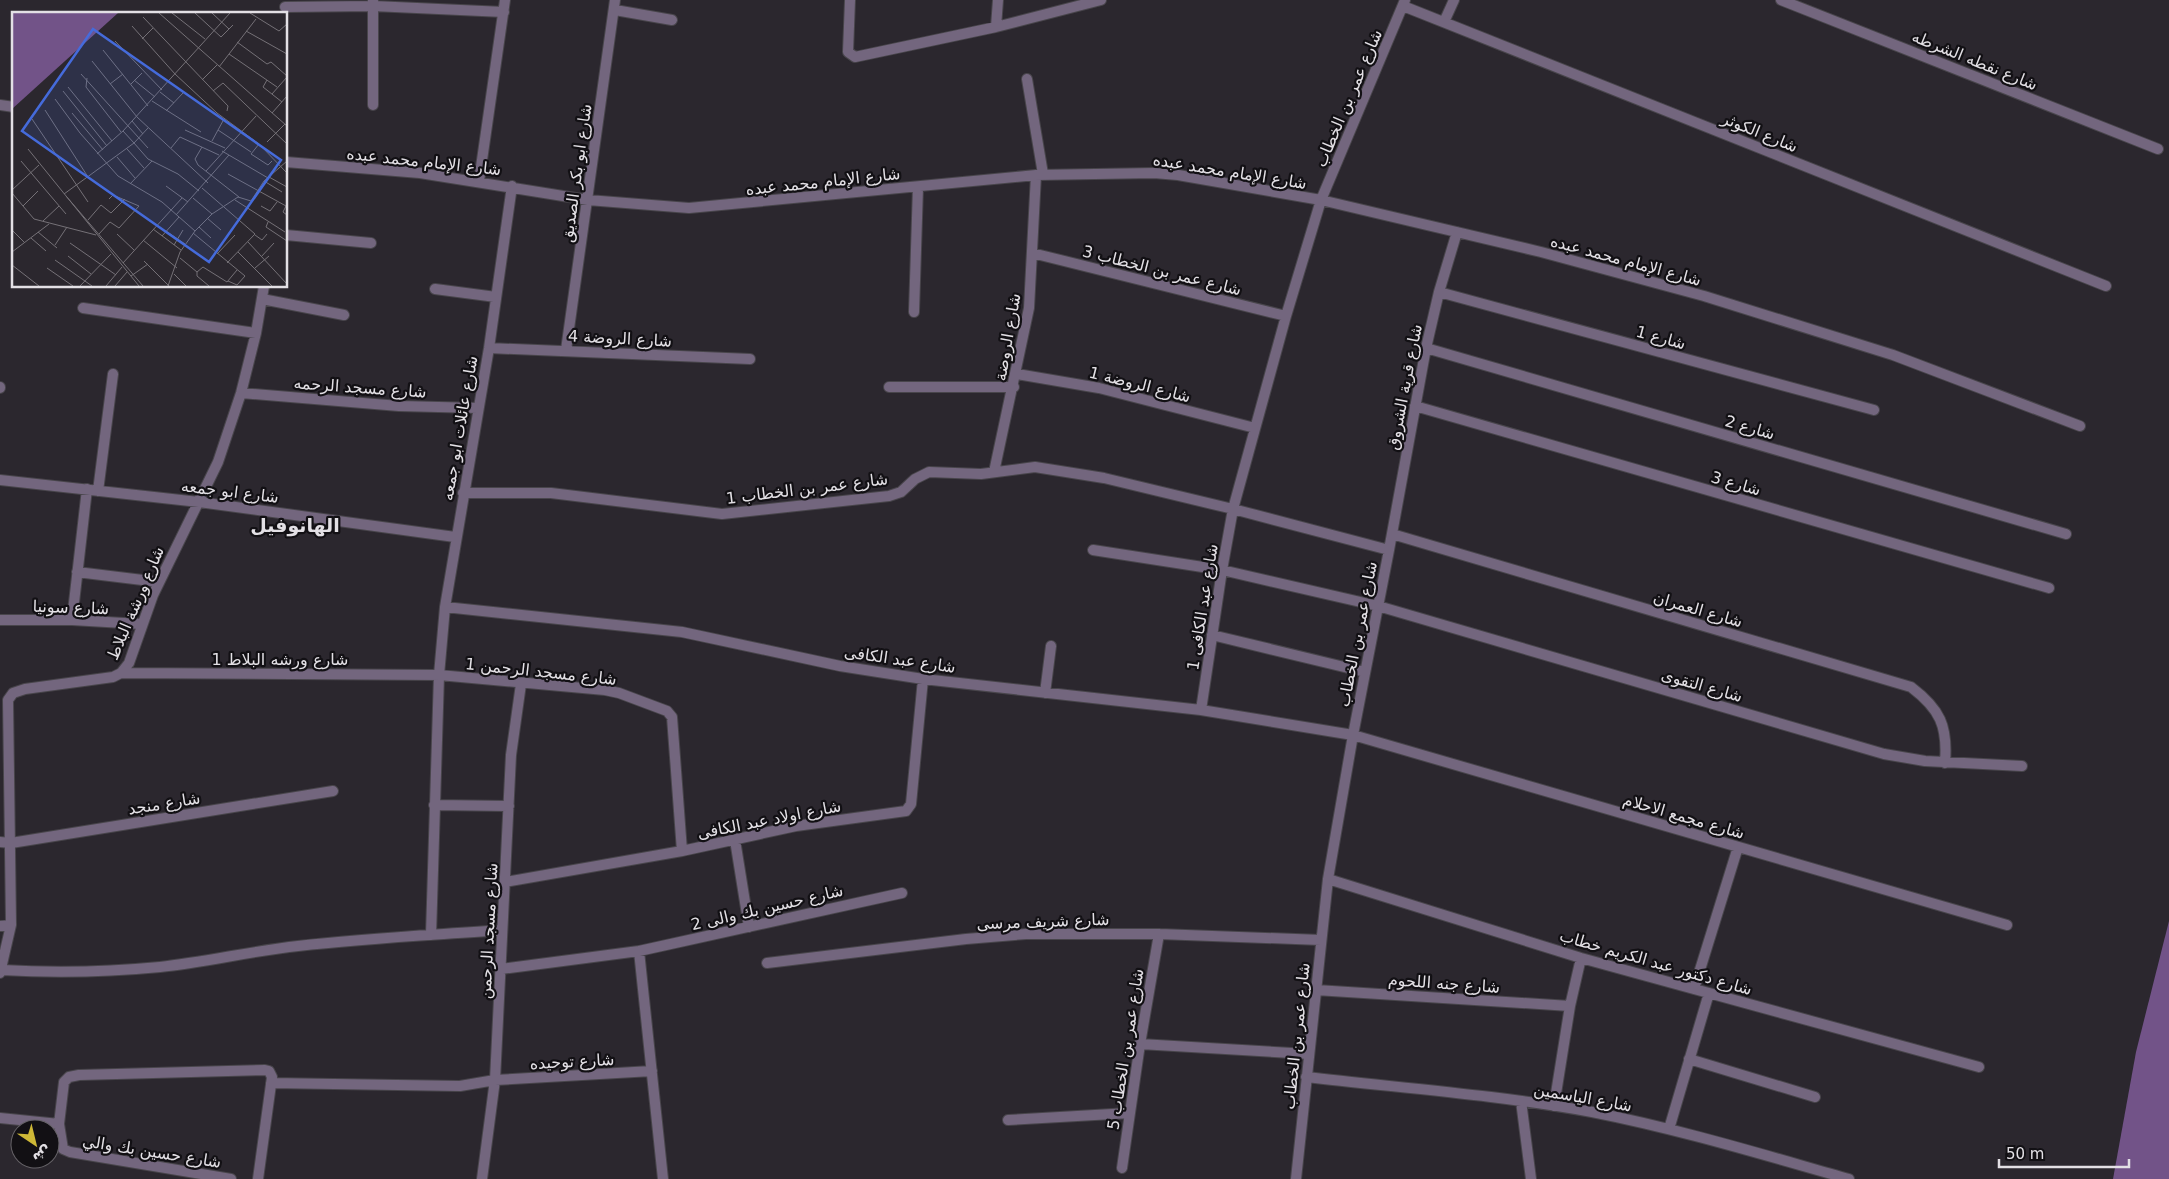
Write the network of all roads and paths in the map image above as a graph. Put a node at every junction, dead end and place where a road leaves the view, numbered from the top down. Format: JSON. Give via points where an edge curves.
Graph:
{"nodes":[{"id":1,"x":505,"y":0,"type":"edge"},
{"id":2,"x":850,"y":0,"type":"edge"},
{"id":3,"x":998,"y":0,"type":"edge"},
{"id":4,"x":1101,"y":0,"type":"edge"},
{"id":5,"x":1454,"y":0,"type":"edge"},
{"id":6,"x":1781,"y":0,"type":"edge"},
{"id":7,"x":373,"y":3,"type":"edge"},
{"id":8,"x":1404,"y":3,"type":"edge"},
{"id":9,"x":615,"y":5,"type":"edge"},
{"id":10,"x":285,"y":7,"type":"edge"},
{"id":11,"x":504,"y":12,"type":"junction"},
{"id":12,"x":672,"y":20,"type":"dead end"},
{"id":13,"x":1444,"y":22,"type":"junction"},
{"id":14,"x":996,"y":27,"type":"junction"},
{"id":15,"x":1027,"y":79,"type":"dead end"},
{"id":16,"x":373,"y":105,"type":"dead end"},
{"id":17,"x":2158,"y":149,"type":"dead end"},
{"id":18,"x":288,"y":162,"type":"edge"},
{"id":19,"x":1039,"y":174,"type":"junction"},
{"id":20,"x":479,"y":182,"type":"junction"},
{"id":21,"x":512,"y":186,"type":"junction"},
{"id":22,"x":918,"y":187,"type":"junction"},
{"id":23,"x":588,"y":200,"type":"junction"},
{"id":24,"x":1321,"y":200,"type":"junction"},
{"id":25,"x":1457,"y":232,"type":"junction"},
{"id":26,"x":288,"y":235,"type":"edge"},
{"id":27,"x":371,"y":243,"type":"dead end"},
{"id":28,"x":1032,"y":253,"type":"junction"},
{"id":29,"x":2106,"y":286,"type":"dead end"},
{"id":30,"x":264,"y":288,"type":"edge"},
{"id":31,"x":435,"y":288,"type":"dead end"},
{"id":32,"x":1439,"y":292,"type":"junction"},
{"id":33,"x":496,"y":297,"type":"junction"},
{"id":34,"x":262,"y":299,"type":"junction"},
{"id":35,"x":83,"y":308,"type":"dead end"},
{"id":36,"x":914,"y":312,"type":"dead end"},
{"id":37,"x":344,"y":315,"type":"dead end"},
{"id":38,"x":1286,"y":316,"type":"junction"},
{"id":39,"x":256,"y":332,"type":"junction"},
{"id":40,"x":488,"y":348,"type":"junction"},
{"id":41,"x":1426,"y":348,"type":"junction"},
{"id":42,"x":566,"y":350,"type":"junction"},
{"id":43,"x":750,"y":359,"type":"dead end"},
{"id":44,"x":113,"y":374,"type":"dead end"},
{"id":45,"x":1017,"y":374,"type":"junction"},
{"id":46,"x":889,"y":387,"type":"dead end"},
{"id":47,"x":1014,"y":387,"type":"junction"},
{"id":48,"x":241,"y":393,"type":"junction"},
{"id":49,"x":1415,"y":406,"type":"junction"},
{"id":50,"x":478,"y":408,"type":"junction"},
{"id":51,"x":1874,"y":410,"type":"dead end"},
{"id":52,"x":2080,"y":426,"type":"dead end"},
{"id":53,"x":1255,"y":428,"type":"junction"},
{"id":54,"x":994,"y":472,"type":"junction"},
{"id":55,"x":0,"y":480,"type":"edge"},
{"id":56,"x":87,"y":490,"type":"junction"},
{"id":57,"x":98,"y":491,"type":"junction"},
{"id":58,"x":463,"y":493,"type":"junction"},
{"id":59,"x":199,"y":502,"type":"junction"},
{"id":60,"x":1233,"y":509,"type":"junction"},
{"id":61,"x":1392,"y":534,"type":"junction"},
{"id":62,"x":2066,"y":534,"type":"dead end"},
{"id":63,"x":455,"y":537,"type":"junction"},
{"id":64,"x":1093,"y":550,"type":"dead end"},
{"id":65,"x":1389,"y":550,"type":"junction"},
{"id":66,"x":1222,"y":570,"type":"junction"},
{"id":67,"x":78,"y":572,"type":"junction"},
{"id":68,"x":159,"y":582,"type":"junction"},
{"id":69,"x":2049,"y":588,"type":"dead end"},
{"id":70,"x":1378,"y":606,"type":"junction"},
{"id":71,"x":445,"y":607,"type":"junction"},
{"id":72,"x":0,"y":620,"type":"edge"},
{"id":73,"x":72,"y":620,"type":"junction"},
{"id":74,"x":142,"y":624,"type":"junction"},
{"id":75,"x":1212,"y":635,"type":"junction"},
{"id":76,"x":1051,"y":646,"type":"dead end"},
{"id":77,"x":1365,"y":672,"type":"junction"},
{"id":78,"x":121,"y":673,"type":"junction"},
{"id":79,"x":439,"y":675,"type":"junction"},
{"id":80,"x":923,"y":679,"type":"junction"},
{"id":81,"x":521,"y":684,"type":"junction"},
{"id":82,"x":1045,"y":693,"type":"junction"},
{"id":83,"x":1201,"y":710,"type":"junction"},
{"id":84,"x":1353,"y":735,"type":"junction"},
{"id":85,"x":1945,"y":763,"type":"junction"},
{"id":86,"x":2022,"y":766,"type":"dead end"},
{"id":87,"x":333,"y":791,"type":"dead end"},
{"id":88,"x":434,"y":805,"type":"junction"},
{"id":89,"x":509,"y":806,"type":"junction"},
{"id":90,"x":735,"y":840,"type":"junction"},
{"id":91,"x":0,"y":842,"type":"edge"},
{"id":92,"x":11,"y":843,"type":"junction"},
{"id":93,"x":1738,"y":847,"type":"junction"},
{"id":94,"x":682,"y":851,"type":"junction"},
{"id":95,"x":1328,"y":879,"type":"junction"},
{"id":96,"x":505,"y":882,"type":"junction"},
{"id":97,"x":902,"y":893,"type":"dead end"},
{"id":98,"x":5,"y":925,"type":"edge"},
{"id":99,"x":2007,"y":925,"type":"dead end"},
{"id":100,"x":749,"y":927,"type":"junction"},
{"id":101,"x":502,"y":930,"type":"junction"},
{"id":102,"x":1159,"y":934,"type":"junction"},
{"id":103,"x":431,"y":935,"type":"junction"},
{"id":104,"x":1321,"y":940,"type":"junction"},
{"id":105,"x":639,"y":951,"type":"junction"},
{"id":106,"x":1581,"y":958,"type":"junction"},
{"id":107,"x":767,"y":963,"type":"dead end"},
{"id":108,"x":501,"y":969,"type":"junction"},
{"id":109,"x":1,"y":972,"type":"edge"},
{"id":110,"x":1694,"y":989,"type":"junction"},
{"id":111,"x":1316,"y":990,"type":"junction"},
{"id":112,"x":1709,"y":992,"type":"junction"},
{"id":113,"x":1570,"y":1006,"type":"junction"},
{"id":114,"x":1140,"y":1044,"type":"junction"},
{"id":115,"x":1309,"y":1054,"type":"junction"},
{"id":116,"x":1689,"y":1059,"type":"junction"},
{"id":117,"x":1979,"y":1067,"type":"dead end"},
{"id":118,"x":652,"y":1071,"type":"junction"},
{"id":119,"x":1306,"y":1077,"type":"junction"},
{"id":120,"x":495,"y":1080,"type":"junction"},
{"id":121,"x":271,"y":1083,"type":"junction"},
{"id":122,"x":1815,"y":1097,"type":"dead end"},
{"id":123,"x":1521,"y":1101,"type":"junction"},
{"id":124,"x":1554,"y":1106,"type":"junction"},
{"id":125,"x":1130,"y":1113,"type":"junction"},
{"id":126,"x":60,"y":1119,"type":"edge"},
{"id":127,"x":1008,"y":1120,"type":"dead end"},
{"id":128,"x":1669,"y":1129,"type":"junction"},
{"id":129,"x":60,"y":1130,"type":"edge"},
{"id":130,"x":1122,"y":1168,"type":"dead end"},
{"id":131,"x":232,"y":1179,"type":"edge"},
{"id":132,"x":258,"y":1179,"type":"edge"},
{"id":133,"x":482,"y":1179,"type":"edge"},
{"id":134,"x":663,"y":1179,"type":"edge"},
{"id":135,"x":1296,"y":1179,"type":"edge"},
{"id":136,"x":1531,"y":1179,"type":"edge"},
{"id":137,"x":1849,"y":1179,"type":"edge"}],
"edges":[{"from":1,"to":11,"type":"street"},
{"from":2,"to":14,"type":"street","via":[[848,52],[852,56]]},
{"from":3,"to":14,"type":"street"},
{"from":4,"to":14,"type":"street"},
{"from":5,"to":13,"type":"street"},
{"from":6,"to":17,"type":"street","name":"شارع نقطه الشرطه"},
{"from":7,"to":10,"type":"street"},
{"from":7,"to":11,"type":"street"},
{"from":7,"to":16,"type":"street"},
{"from":8,"to":13,"type":"street","name":"شارع الكوثر"},
{"from":8,"to":24,"type":"street","name":"شارع عمر بن الخطاب"},
{"from":9,"to":12,"type":"street"},
{"from":9,"to":23,"type":"street","name":"شارع ابو بكر الصديق"},
{"from":11,"to":20,"type":"street"},
{"from":13,"to":29,"type":"street","name":"شارع الكوثر"},
{"from":15,"to":19,"type":"street","name":"شارع الروضة"},
{"from":18,"to":20,"type":"street","name":"شارع الإمام محمد عبده","via":[[420,173]]},
{"from":19,"to":22,"type":"street","name":"شارع الإمام محمد عبده"},
{"from":19,"to":24,"type":"street","name":"شارع الإمام محمد عبده","via":[[1170,174]]},
{"from":19,"to":28,"type":"street","name":"شارع الروضة"},
{"from":20,"to":21,"type":"street","name":"شارع الإمام محمد عبده"},
{"from":21,"to":23,"type":"street","name":"شارع الإمام محمد عبده"},
{"from":21,"to":33,"type":"street","name":"شارع عائلات ابو جمعه"},
{"from":22,"to":23,"type":"street","name":"شارع الإمام محمد عبده","via":[[711,207],[664,207]]},
{"from":22,"to":36,"type":"street"},
{"from":23,"to":42,"type":"street","name":"شارع ابو بكر الصديق"},
{"from":24,"to":25,"type":"street","name":"شارع الإمام محمد عبده"},
{"from":24,"to":38,"type":"street","name":"شارع عمر بن الخطاب"},
{"from":25,"to":32,"type":"street","name":"شارع قرية الشروق"},
{"from":25,"to":52,"type":"street","name":"شارع الإمام محمد عبده","via":[[1694,293],[1800,325],[1893,355]]},
{"from":26,"to":27,"type":"street"},
{"from":28,"to":38,"type":"street","name":"شارع عمر بن الخطاب 3"},
{"from":28,"to":45,"type":"street","name":"شارع الروضة","via":[[1030,308]]},
{"from":30,"to":34,"type":"street","name":"شارع ورشة البلاط"},
{"from":31,"to":33,"type":"street"},
{"from":32,"to":41,"type":"street","name":"شارع قرية الشروق"},
{"from":32,"to":51,"type":"street","name":"شارع 1"},
{"from":33,"to":40,"type":"street","name":"شارع عائلات ابو جمعه"},
{"from":34,"to":37,"type":"street"},
{"from":34,"to":39,"type":"street","name":"شارع ورشة البلاط"},
{"from":35,"to":39,"type":"street"},
{"from":38,"to":53,"type":"street","name":"شارع عمر بن الخطاب"},
{"from":39,"to":48,"type":"street","name":"شارع ورشة البلاط"},
{"from":40,"to":42,"type":"street","name":"شارع الروضة 4"},
{"from":40,"to":50,"type":"street","name":"شارع عائلات ابو جمعه"},
{"from":41,"to":49,"type":"street","name":"شارع قرية الشروق"},
{"from":41,"to":62,"type":"street","name":"شارع 2"},
{"from":42,"to":43,"type":"street","name":"شارع الروضة 4"},
{"from":44,"to":57,"type":"street"},
{"from":45,"to":47,"type":"street","name":"شارع الروضة"},
{"from":45,"to":53,"type":"street","name":"شارع الروضة 1","via":[[1099,388]]},
{"from":46,"to":47,"type":"street"},
{"from":47,"to":54,"type":"street","name":"شارع الروضة"},
{"from":48,"to":50,"type":"street","name":"شارع مسجد الرحمه","via":[[379,405]]},
{"from":48,"to":59,"type":"street","name":"شارع ورشة البلاط","via":[[218,462]]},
{"from":49,"to":61,"type":"street","name":"شارع قرية الشروق"},
{"from":49,"to":69,"type":"street","name":"شارع 3"},
{"from":50,"to":58,"type":"street","name":"شارع عائلات ابو جمعه"},
{"from":53,"to":60,"type":"street","name":"شارع عمر بن الخطاب"},
{"from":54,"to":58,"type":"street","name":"شارع عمر بن الخطاب 1","via":[[929,472],[915,478],[901,492],[889,496],[722,514],[551,493]]},
{"from":54,"to":60,"type":"street","name":"شارع عمر بن الخطاب 1","via":[[1035,467],[1104,478]]},
{"from":55,"to":56,"type":"street","name":"شارع ابو جمعه"},
{"from":56,"to":57,"type":"street","name":"شارع ابو جمعه"},
{"from":56,"to":67,"type":"street"},
{"from":57,"to":59,"type":"street","name":"شارع ابو جمعه"},
{"from":58,"to":63,"type":"street","name":"شارع عائلات ابو جمعه"},
{"from":59,"to":63,"type":"street","name":"شارع ابو جمعه"},
{"from":59,"to":68,"type":"street","name":"شارع ورشة البلاط"},
{"from":60,"to":65,"type":"street","name":"شارع عمر بن الخطاب"},
{"from":60,"to":66,"type":"street","name":"شارع عبد الكافى 1"},
{"from":61,"to":65,"type":"street","name":"شارع قرية الشروق"},
{"from":61,"to":85,"type":"street","name":"شارع العمران","via":[[1911,688],[1929,701],[1941,719],[1947,741]]},
{"from":63,"to":71,"type":"street","name":"شارع عائلات ابو جمعه"},
{"from":64,"to":66,"type":"street","name":"شارع التقوى"},
{"from":65,"to":70,"type":"street","name":"شارع عمر بن الخطاب"},
{"from":66,"to":70,"type":"street","name":"شارع التقوى"},
{"from":66,"to":75,"type":"street","name":"شارع عبد الكافى 1"},
{"from":67,"to":68,"type":"street"},
{"from":67,"to":73,"type":"street"},
{"from":68,"to":74,"type":"street","name":"شارع ورشة البلاط"},
{"from":70,"to":77,"type":"street","name":"شارع عمر بن الخطاب"},
{"from":70,"to":85,"type":"street","name":"شارع التقوى","via":[[1884,754]]},
{"from":71,"to":79,"type":"street","name":"شارع عائلات ابو جمعه"},
{"from":71,"to":80,"type":"street","name":"شارع عبد الكافى","via":[[682,632],[840,666]]},
{"from":72,"to":73,"type":"street","name":"شارع سونيا"},
{"from":73,"to":74,"type":"street","name":"شارع سونيا"},
{"from":74,"to":78,"type":"street","name":"شارع ورشة البلاط","via":[[129,663]]},
{"from":75,"to":77,"type":"street"},
{"from":75,"to":83,"type":"street","name":"شارع عبد الكافى 1"},
{"from":76,"to":82,"type":"street"},
{"from":77,"to":84,"type":"street","name":"شارع عمر بن الخطاب"},
{"from":78,"to":79,"type":"street","name":"شارع ورشه البلاط 1"},
{"from":78,"to":92,"type":"street","name":"شارع ورشة البلاط","via":[[113,677],[25,689],[13,693],[8,700]]},
{"from":79,"to":81,"type":"street","name":"شارع مسجد الرحمن 1"},
{"from":79,"to":88,"type":"street","name":"شارع عائلات ابو جمعه"},
{"from":80,"to":82,"type":"street","name":"شارع عبد الكافى"},
{"from":80,"to":90,"type":"street","name":"شارع اولاد عبد الكافى","via":[[909,809],[796,826]]},
{"from":81,"to":89,"type":"street","name":"شارع مسجد الرحمن","via":[[511,755]]},
{"from":81,"to":94,"type":"street","name":"شارع مسجد الرحمن 1","via":[[605,690],[667,711],[672,717]]},
{"from":82,"to":83,"type":"street","name":"شارع عبد الكافى"},
{"from":83,"to":84,"type":"street","name":"شارع عبد الكافى"},
{"from":84,"to":93,"type":"street","name":"شارع مجمع الاحلام"},
{"from":84,"to":95,"type":"street","name":"شارع عمر بن الخطاب"},
{"from":85,"to":86,"type":"street","name":"شارع التقوى"},
{"from":87,"to":92,"type":"street","name":"شارع منجد"},
{"from":88,"to":89,"type":"street"},
{"from":88,"to":103,"type":"street","name":"شارع عائلات ابو جمعه"},
{"from":89,"to":96,"type":"street","name":"شارع مسجد الرحمن"},
{"from":90,"to":94,"type":"street","name":"شارع اولاد عبد الكافى"},
{"from":90,"to":100,"type":"street"},
{"from":91,"to":92,"type":"street","name":"شارع منجد"},
{"from":92,"to":98,"type":"street","name":"شارع ورشة البلاط"},
{"from":93,"to":99,"type":"street","name":"شارع مجمع الاحلام"},
{"from":93,"to":110,"type":"street"},
{"from":94,"to":96,"type":"street","name":"شارع اولاد عبد الكافى"},
{"from":95,"to":104,"type":"street","name":"شارع عمر بن الخطاب"},
{"from":95,"to":106,"type":"street","name":"شارع دكتور عبد الكريم خطاب"},
{"from":96,"to":101,"type":"street","name":"شارع مسجد الرحمن"},
{"from":97,"to":100,"type":"street","name":"شارع حسين بك والى 2"},
{"from":98,"to":109,"type":"street","name":"شارع ورشة البلاط"},
{"from":100,"to":105,"type":"street","name":"شارع حسين بك والى 2"},
{"from":101,"to":103,"type":"street"},
{"from":101,"to":108,"type":"street","name":"شارع مسجد الرحمن"},
{"from":102,"to":104,"type":"street","name":"شارع شريف مرسى"},
{"from":102,"to":107,"type":"street","name":"شارع شريف مرسى","via":[[1018,935]]},
{"from":102,"to":114,"type":"street","name":"شارع عمر بن الخطاب 5"},
{"from":103,"to":109,"type":"street","via":[[321,943],[162,967]]},
{"from":104,"to":111,"type":"street","name":"شارع عمر بن الخطاب"},
{"from":105,"to":108,"type":"street","name":"شارع حسين بك والى 2"},
{"from":105,"to":118,"type":"street"},
{"from":106,"to":110,"type":"street","name":"شارع دكتور عبد الكريم خطاب"},
{"from":106,"to":113,"type":"street"},
{"from":108,"to":120,"type":"street","name":"شارع مسجد الرحمن"},
{"from":110,"to":112,"type":"street","name":"شارع دكتور عبد الكريم خطاب"},
{"from":111,"to":113,"type":"street","name":"شارع جنه اللحوم"},
{"from":111,"to":115,"type":"street","name":"شارع عمر بن الخطاب"},
{"from":112,"to":116,"type":"street"},
{"from":112,"to":117,"type":"street","name":"شارع دكتور عبد الكريم خطاب"},
{"from":113,"to":124,"type":"street"},
{"from":114,"to":115,"type":"street"},
{"from":114,"to":125,"type":"street","name":"شارع عمر بن الخطاب 5"},
{"from":115,"to":119,"type":"street","name":"شارع عمر بن الخطاب"},
{"from":116,"to":122,"type":"street"},
{"from":116,"to":128,"type":"street"},
{"from":118,"to":120,"type":"street","name":"شارع توحيده"},
{"from":118,"to":134,"type":"street"},
{"from":119,"to":123,"type":"street","name":"شارع الياسمين"},
{"from":119,"to":135,"type":"street","name":"شارع عمر بن الخطاب"},
{"from":120,"to":121,"type":"street","name":"شارع توحيده","via":[[460,1086]]},
{"from":120,"to":133,"type":"street","name":"شارع مسجد الرحمن"},
{"from":121,"to":126,"type":"street","via":[[271,1074],[264,1070],[79,1075],[64,1082]]},
{"from":121,"to":132,"type":"street"},
{"from":123,"to":124,"type":"street","name":"شارع الياسمين"},
{"from":123,"to":136,"type":"street"},
{"from":124,"to":128,"type":"street","name":"شارع الياسمين"},
{"from":125,"to":127,"type":"street"},
{"from":125,"to":130,"type":"street","name":"شارع عمر بن الخطاب 5"},
{"from":128,"to":137,"type":"street","name":"شارع الياسمين"},
{"from":129,"to":131,"type":"street","name":"شارع حسين بك والي","via":[[63,1149],[70,1152]]}]}
